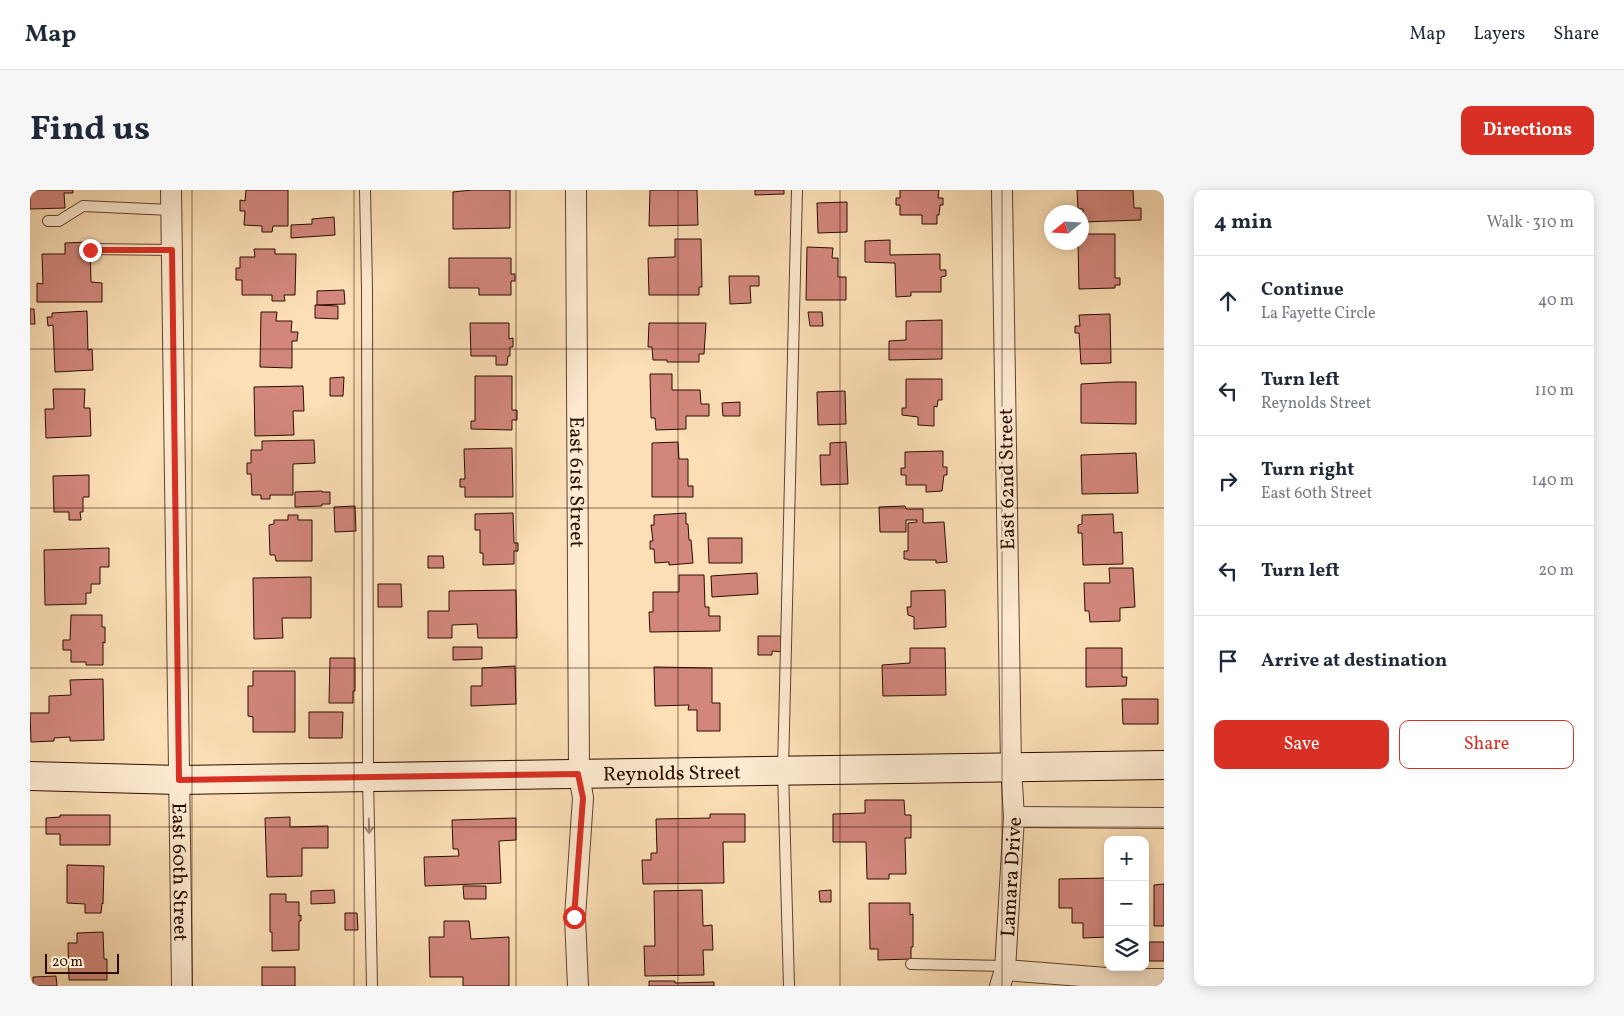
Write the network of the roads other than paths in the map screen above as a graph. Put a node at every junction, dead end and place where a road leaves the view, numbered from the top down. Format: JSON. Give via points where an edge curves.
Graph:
{"nodes":[{"id":1,"x":171,"y":190,"type":"edge"},
{"id":2,"x":365,"y":190,"type":"edge"},
{"id":3,"x":576,"y":190,"type":"edge"},
{"id":4,"x":797,"y":190,"type":"edge"},
{"id":5,"x":1002,"y":190,"type":"edge"},
{"id":6,"x":171,"y":210,"type":"junction"},
{"id":7,"x":48,"y":221,"type":"dead end"},
{"id":8,"x":90,"y":250,"type":"dead end"},
{"id":9,"x":172,"y":250,"type":"junction"},
{"id":10,"x":1164,"y":765,"type":"edge"},
{"id":11,"x":1011,"y":767,"type":"junction"},
{"id":12,"x":783,"y":770,"type":"junction"},
{"id":13,"x":578,"y":774,"type":"junction"},
{"id":14,"x":30,"y":776,"type":"edge"},
{"id":15,"x":368,"y":777,"type":"junction"},
{"id":16,"x":179,"y":780,"type":"junction"},
{"id":17,"x":1014,"y":817,"type":"junction"},
{"id":18,"x":1164,"y":818,"type":"edge"},
{"id":19,"x":911,"y":964,"type":"dead end"},
{"id":20,"x":1003,"y":974,"type":"edge"},
{"id":21,"x":1164,"y":979,"type":"edge"},
{"id":22,"x":182,"y":986,"type":"edge"},
{"id":23,"x":372,"y":986,"type":"edge"},
{"id":24,"x":578,"y":986,"type":"edge"},
{"id":25,"x":789,"y":986,"type":"edge"}],
"edges":[{"from":1,"to":6,"type":"street","name":"East 60th Street"},
{"from":2,"to":15,"type":"lane"},
{"from":3,"to":13,"type":"street","name":"East 61st Street"},
{"from":4,"to":12,"type":"lane"},
{"from":5,"to":11,"type":"street","name":"East 62nd Street"},
{"from":6,"to":7,"type":"lane","via":[[83,206],[59,221]]},
{"from":6,"to":9,"type":"street","name":"East 60th Street"},
{"from":8,"to":9,"type":"lane"},
{"from":9,"to":16,"type":"street","name":"East 60th Street"},
{"from":10,"to":11,"type":"street","name":"Reynolds Street"},
{"from":11,"to":12,"type":"street","name":"Reynolds Street"},
{"from":11,"to":17,"type":"street","name":"Lamara Drive"},
{"from":12,"to":13,"type":"street","name":"Reynolds Street"},
{"from":12,"to":25,"type":"lane"},
{"from":13,"to":15,"type":"street","name":"Reynolds Street"},
{"from":13,"to":24,"type":"street","name":"East 61st Street","via":[[583,798],[574,917]]},
{"from":14,"to":16,"type":"street","name":"Reynolds Street"},
{"from":15,"to":16,"type":"street","name":"Reynolds Street"},
{"from":15,"to":23,"type":"lane","one_way":true},
{"from":16,"to":22,"type":"street","name":"East 60th Street"},
{"from":17,"to":18,"type":"street"},
{"from":17,"to":20,"type":"street","name":"Lamara Drive"},
{"from":19,"to":20,"type":"lane"},
{"from":20,"to":21,"type":"street"}]}
